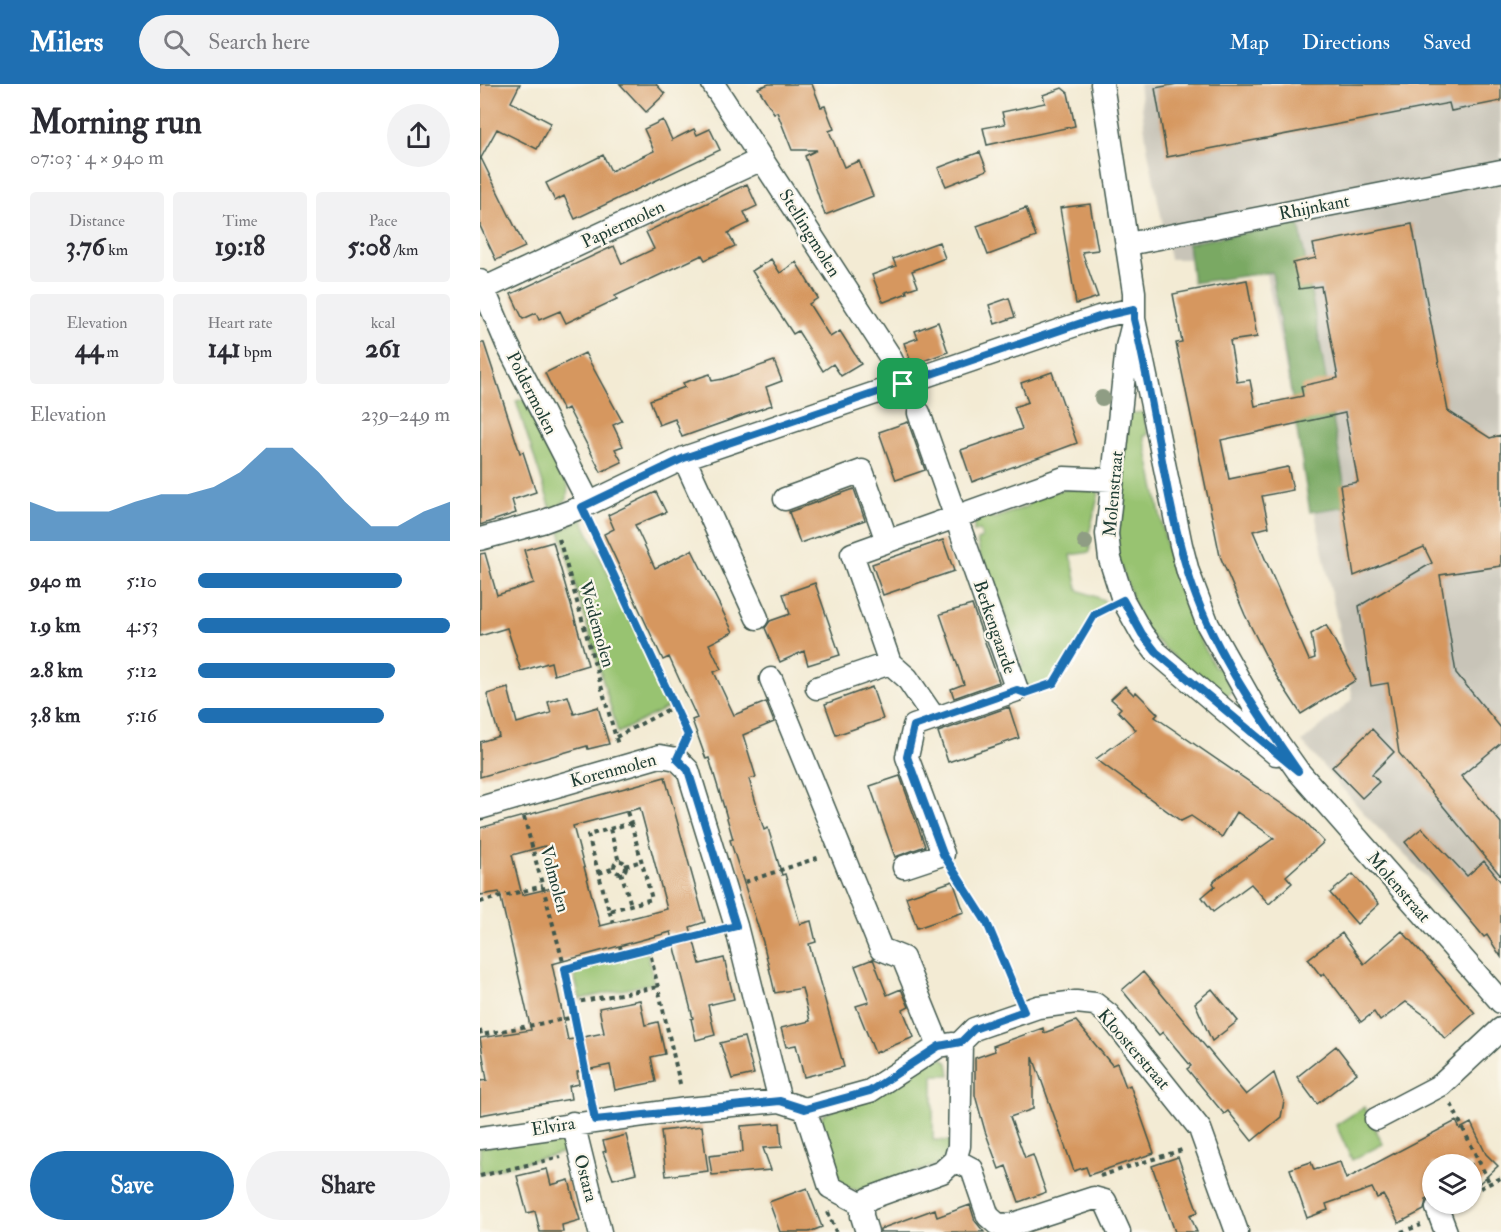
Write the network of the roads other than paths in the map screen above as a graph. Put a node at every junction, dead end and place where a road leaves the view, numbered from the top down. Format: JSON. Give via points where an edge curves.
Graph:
{"nodes":[{"id":1,"x":713,"y":84,"type":"edge"},
{"id":2,"x":1102,"y":84,"type":"edge"},
{"id":3,"x":762,"y":159,"type":"junction"},
{"id":4,"x":1501,"y":171,"type":"edge"},
{"id":5,"x":1128,"y":244,"type":"junction"},
{"id":6,"x":482,"y":285,"type":"edge"},
{"id":7,"x":1134,"y":314,"type":"junction"},
{"id":8,"x":903,"y":384,"type":"junction"},
{"id":9,"x":919,"y":414,"type":"dead end"},
{"id":10,"x":684,"y":458,"type":"junction"},
{"id":11,"x":1112,"y":480,"type":"junction"},
{"id":12,"x":785,"y":498,"type":"dead end"},
{"id":13,"x":585,"y":505,"type":"junction"},
{"id":14,"x":957,"y":516,"type":"junction"},
{"id":15,"x":480,"y":539,"type":"edge"},
{"id":16,"x":887,"y":541,"type":"junction"},
{"id":17,"x":758,"y":618,"type":"dead end"},
{"id":18,"x":890,"y":663,"type":"junction"},
{"id":19,"x":771,"y":679,"type":"dead end"},
{"id":20,"x":817,"y":688,"type":"dead end"},
{"id":21,"x":935,"y":718,"type":"junction"},
{"id":22,"x":1298,"y":771,"type":"junction"},
{"id":23,"x":480,"y":808,"type":"edge"},
{"id":24,"x":904,"y":867,"type":"dead end"},
{"id":25,"x":1501,"y":1002,"type":"edge"},
{"id":26,"x":1501,"y":1029,"type":"edge"},
{"id":27,"x":950,"y":1044,"type":"junction"},
{"id":28,"x":780,"y":1101,"type":"junction"},
{"id":29,"x":805,"y":1109,"type":"junction"},
{"id":30,"x":1376,"y":1119,"type":"dead end"},
{"id":31,"x":573,"y":1123,"type":"junction"},
{"id":32,"x":480,"y":1138,"type":"edge"},
{"id":33,"x":955,"y":1160,"type":"junction"},
{"id":34,"x":862,"y":1204,"type":"junction"},
{"id":35,"x":1439,"y":1214,"type":"edge"},
{"id":36,"x":600,"y":1232,"type":"edge"},
{"id":37,"x":867,"y":1232,"type":"edge"},
{"id":38,"x":1119,"y":1232,"type":"edge"},
{"id":39,"x":1237,"y":1232,"type":"edge"},
{"id":40,"x":1446,"y":1232,"type":"edge"}],
"edges":[{"from":1,"to":3,"type":"street","name":"Stellingmolen"},
{"from":2,"to":5,"type":"street","name":"Molenstraat"},
{"from":3,"to":6,"type":"street","name":"Papiermolen"},
{"from":3,"to":8,"type":"street","name":"Stellingmolen","via":[[889,355]]},
{"from":4,"to":5,"type":"street","name":"Rhijnkant"},
{"from":5,"to":7,"type":"street","name":"Molenstraat"},
{"from":6,"to":13,"type":"street","name":"Poldermolen"},
{"from":7,"to":8,"type":"street","via":[[1099,317]]},
{"from":7,"to":11,"type":"street","name":"Molenstraat"},
{"from":7,"to":22,"type":"street","name":"Molenstraat","via":[[1181,545],[1196,597],[1249,700]]},
{"from":8,"to":10,"type":"street"},
{"from":9,"to":14,"type":"street","name":"Berkengaarde"},
{"from":10,"to":13,"type":"street"},
{"from":10,"to":17,"type":"street"},
{"from":11,"to":14,"type":"street","via":[[1064,478]]},
{"from":11,"to":22,"type":"street","name":"Molenstraat","via":[[1107,534],[1110,559],[1123,600],[1142,634],[1156,652]]},
{"from":12,"to":16,"type":"street","via":[[862,471]]},
{"from":13,"to":15,"type":"street"},
{"from":14,"to":16,"type":"street"},
{"from":14,"to":21,"type":"street","name":"Berkengaarde","via":[[1017,690]]},
{"from":16,"to":18,"type":"street","via":[[852,554]]},
{"from":18,"to":20,"type":"street"},
{"from":18,"to":21,"type":"street","via":[[907,678]]},
{"from":19,"to":27,"type":"street","via":[[881,949],[903,958]]},
{"from":21,"to":24,"type":"street","name":"Berkengaarde","via":[[914,726],[907,757],[943,854]]},
{"from":22,"to":25,"type":"street","name":"Molenstraat"},
{"from":23,"to":28,"type":"street","name":"Korenmolen","via":[[660,756],[677,759],[688,770],[725,887]]},
{"from":26,"to":30,"type":"street","via":[[1441,1085]]},
{"from":27,"to":29,"type":"street","name":"Kloosterstraat","via":[[870,1091]]},
{"from":27,"to":33,"type":"street","via":[[959,1146]]},
{"from":27,"to":39,"type":"street","name":"Kloosterstraat","via":[[974,1029],[1024,1011],[1076,1002],[1095,1004],[1109,1015],[1194,1120]]},
{"from":28,"to":29,"type":"street","name":"Elvira"},
{"from":28,"to":31,"type":"street","name":"Elvira"},
{"from":29,"to":34,"type":"street","via":[[830,1187]]},
{"from":31,"to":32,"type":"street","name":"Elvira"},
{"from":31,"to":36,"type":"street","name":"Ostara"},
{"from":33,"to":34,"type":"street","via":[[942,1172]]},
{"from":33,"to":38,"type":"street","via":[[972,1169],[988,1216],[997,1224],[1011,1225],[1094,1198],[1105,1201]]},
{"from":34,"to":37,"type":"street"},
{"from":35,"to":40,"type":"street"}]}
